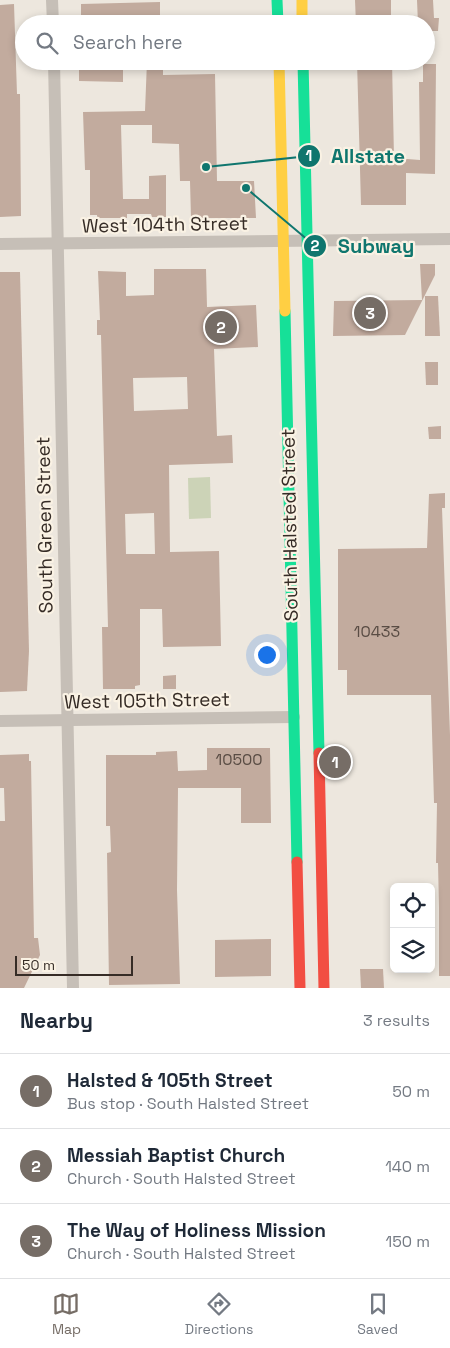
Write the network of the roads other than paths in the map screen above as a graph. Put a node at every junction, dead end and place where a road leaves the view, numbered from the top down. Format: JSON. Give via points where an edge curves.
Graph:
{"nodes":[{"id":1,"x":52,"y":0,"type":"edge"},
{"id":2,"x":278,"y":0,"type":"edge"},
{"id":3,"x":302,"y":0,"type":"edge"},
{"id":4,"x":53,"y":15,"type":"edge"},
{"id":5,"x":278,"y":15,"type":"edge"},
{"id":6,"x":302,"y":15,"type":"edge"},
{"id":7,"x":54,"y":70,"type":"edge"},
{"id":8,"x":279,"y":70,"type":"edge"},
{"id":9,"x":303,"y":70,"type":"edge"},
{"id":10,"x":450,"y":239,"type":"edge"},
{"id":11,"x":283,"y":241,"type":"junction"},
{"id":12,"x":307,"y":241,"type":"junction"},
{"id":13,"x":0,"y":244,"type":"edge"},
{"id":14,"x":58,"y":244,"type":"junction"},
{"id":15,"x":294,"y":717,"type":"junction"},
{"id":16,"x":318,"y":717,"type":"junction"},
{"id":17,"x":67,"y":720,"type":"junction"},
{"id":18,"x":0,"y":721,"type":"edge"},
{"id":19,"x":73,"y":988,"type":"edge"},
{"id":20,"x":300,"y":988,"type":"edge"},
{"id":21,"x":324,"y":988,"type":"edge"}],
"edges":[{"from":1,"to":4,"type":"street"},
{"from":2,"to":5,"type":"main road"},
{"from":3,"to":6,"type":"main road"},
{"from":7,"to":14,"type":"street","name":"South Green Street"},
{"from":8,"to":11,"type":"main road","name":"South Halsted Street"},
{"from":9,"to":12,"type":"main road","name":"South Halsted Street"},
{"from":10,"to":12,"type":"street","name":"West 104th Street"},
{"from":11,"to":12,"type":"street","name":"West 104th Street"},
{"from":11,"to":14,"type":"street","name":"West 104th Street"},
{"from":11,"to":15,"type":"main road","name":"South Halsted Street"},
{"from":12,"to":16,"type":"main road","name":"South Halsted Street"},
{"from":13,"to":14,"type":"street","name":"West 104th Street"},
{"from":14,"to":17,"type":"street","name":"South Green Street"},
{"from":15,"to":16,"type":"main road"},
{"from":15,"to":17,"type":"street","name":"West 105th Street"},
{"from":15,"to":20,"type":"main road","name":"South Halsted Street"},
{"from":16,"to":21,"type":"main road","name":"South Halsted Street"},
{"from":17,"to":18,"type":"street","name":"West 105th Street"},
{"from":17,"to":19,"type":"street","name":"South Green Street"}]}
